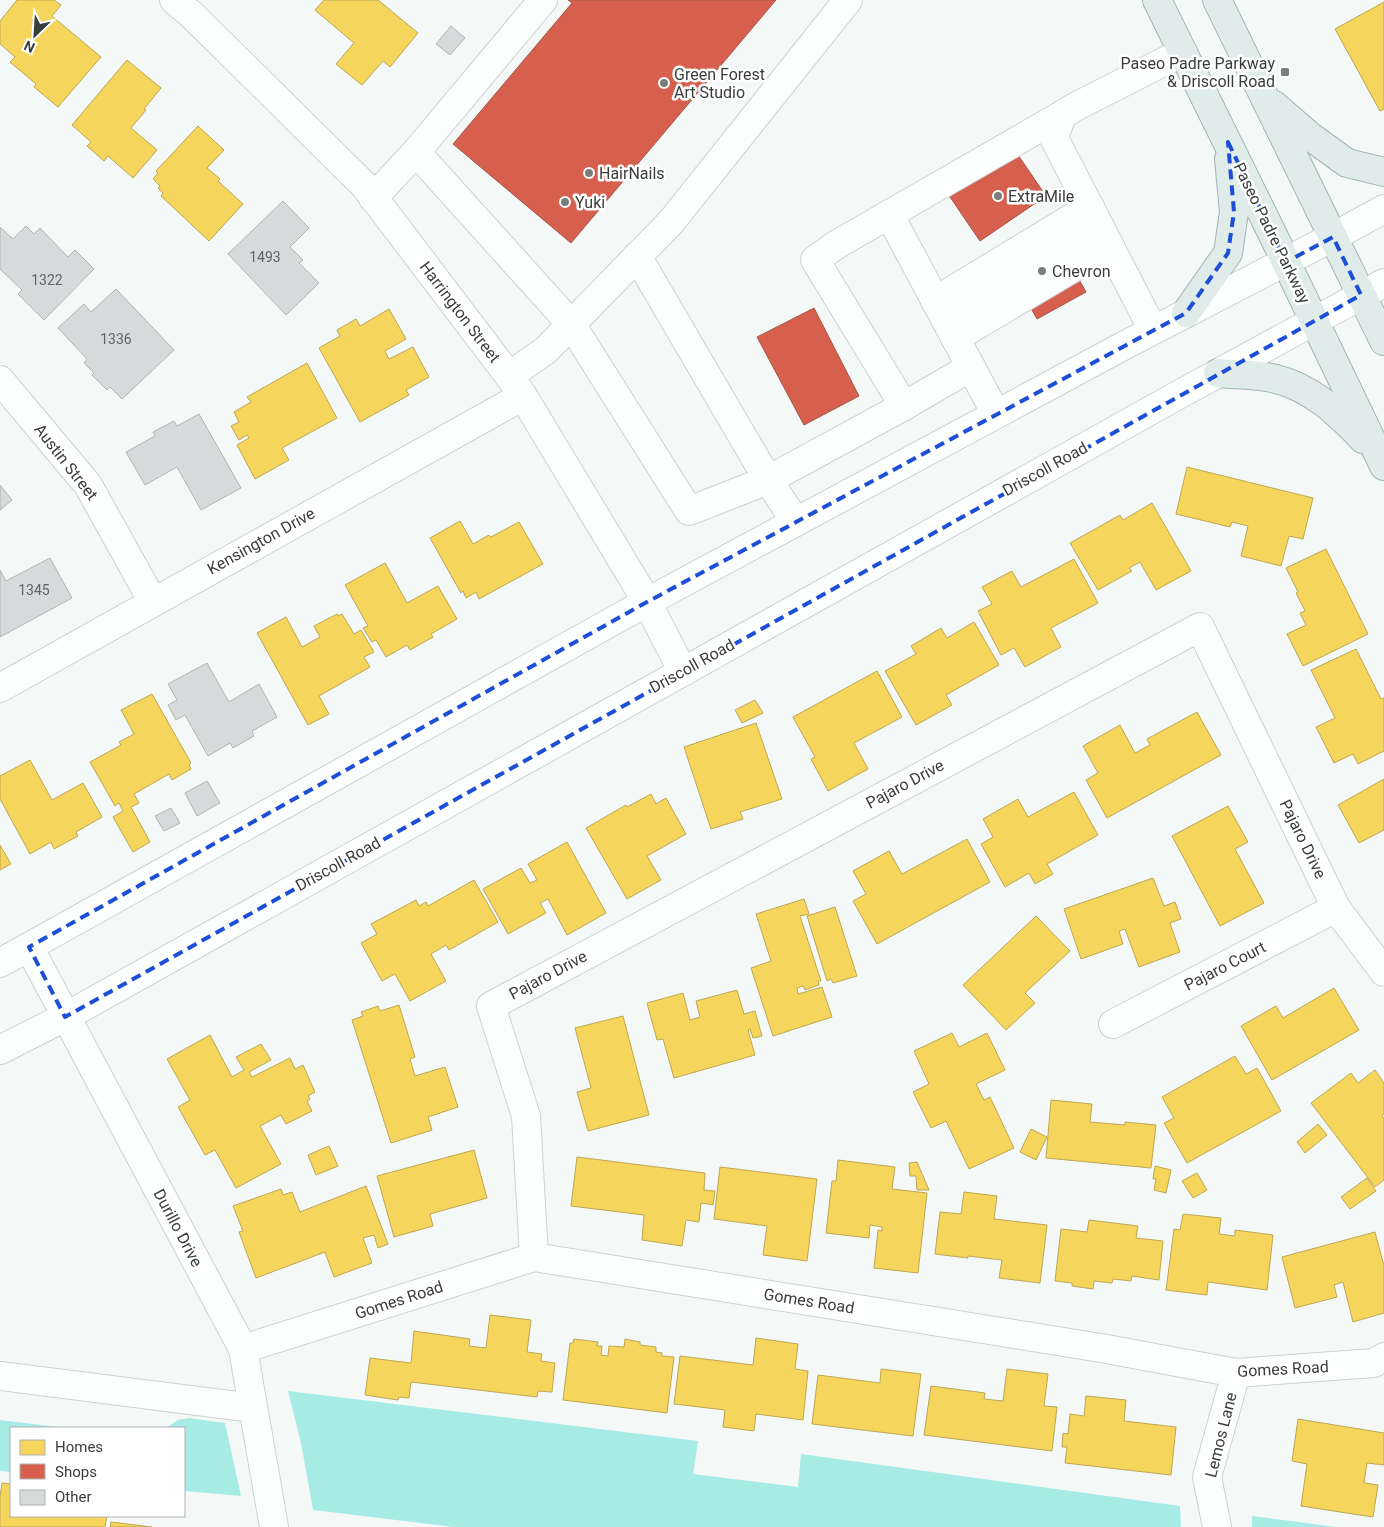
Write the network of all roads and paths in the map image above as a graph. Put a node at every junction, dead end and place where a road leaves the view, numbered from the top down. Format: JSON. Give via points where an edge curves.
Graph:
{"nodes":[{"id":1,"x":543,"y":0,"type":"edge"},
{"id":2,"x":848,"y":0,"type":"edge"},
{"id":3,"x":1157,"y":0,"type":"edge"},
{"id":4,"x":1217,"y":0,"type":"edge"},
{"id":5,"x":190,"y":5,"type":"edge"},
{"id":6,"x":1183,"y":52,"type":"junction"},
{"id":7,"x":1265,"y":98,"type":"junction"},
{"id":8,"x":1062,"y":115,"type":"junction"},
{"id":9,"x":1228,"y":142,"type":"junction"},
{"id":10,"x":416,"y":152,"type":"junction"},
{"id":11,"x":1384,"y":172,"type":"edge"},
{"id":12,"x":373,"y":198,"type":"junction"},
{"id":13,"x":1384,"y":209,"type":"edge"},
{"id":14,"x":889,"y":214,"type":"junction"},
{"id":15,"x":1105,"y":235,"type":"junction"},
{"id":16,"x":1333,"y":237,"type":"junction"},
{"id":17,"x":637,"y":256,"type":"junction"},
{"id":18,"x":1286,"y":262,"type":"junction"},
{"id":19,"x":1373,"y":288,"type":"edge"},
{"id":20,"x":1186,"y":313,"type":"junction"},
{"id":21,"x":1314,"y":320,"type":"junction"},
{"id":22,"x":571,"y":324,"type":"junction"},
{"id":23,"x":1153,"y":330,"type":"junction"},
{"id":24,"x":954,"y":336,"type":"junction"},
{"id":25,"x":1384,"y":341,"type":"edge"},
{"id":26,"x":1218,"y":373,"type":"junction"},
{"id":27,"x":0,"y":380,"type":"edge"},
{"id":28,"x":516,"y":386,"type":"junction"},
{"id":29,"x":904,"y":406,"type":"junction"},
{"id":30,"x":996,"y":414,"type":"junction"},
{"id":31,"x":1381,"y":460,"type":"edge"},
{"id":32,"x":768,"y":480,"type":"junction"},
{"id":33,"x":796,"y":522,"type":"junction"},
{"id":34,"x":152,"y":602,"type":"junction"},
{"id":35,"x":647,"y":602,"type":"junction"},
{"id":36,"x":683,"y":672,"type":"junction"},
{"id":37,"x":0,"y":688,"type":"edge"},
{"id":38,"x":1336,"y":908,"type":"junction"},
{"id":39,"x":29,"y":947,"type":"junction"},
{"id":40,"x":0,"y":963,"type":"edge"},
{"id":41,"x":1384,"y":972,"type":"edge"},
{"id":42,"x":65,"y":1017,"type":"junction"},
{"id":43,"x":1113,"y":1024,"type":"dead end"},
{"id":44,"x":0,"y":1050,"type":"edge"},
{"id":45,"x":534,"y":1257,"type":"junction"},
{"id":46,"x":244,"y":1349,"type":"junction"},
{"id":47,"x":1384,"y":1357,"type":"edge"},
{"id":48,"x":1236,"y":1373,"type":"junction"},
{"id":49,"x":0,"y":1376,"type":"edge"},
{"id":50,"x":253,"y":1408,"type":"junction"},
{"id":51,"x":274,"y":1527,"type":"edge"},
{"id":52,"x":1217,"y":1527,"type":"edge"}],
"edges":[{"from":1,"to":10,"type":"street"},
{"from":2,"to":17,"type":"street","name":"Kensington Drive","via":[[671,222]]},
{"from":3,"to":6,"type":"main road","name":"Paseo Padre Parkway"},
{"from":4,"to":7,"type":"main road"},
{"from":5,"to":12,"type":"street","name":"Harrington Street"},
{"from":6,"to":8,"type":"street"},
{"from":6,"to":9,"type":"main road","name":"Paseo Padre Parkway"},
{"from":7,"to":11,"type":"main road","via":[[1347,163]]},
{"from":7,"to":16,"type":"main road"},
{"from":8,"to":14,"type":"street"},
{"from":8,"to":15,"type":"street","via":[[1054,138]]},
{"from":9,"to":18,"type":"main road","name":"Paseo Padre Parkway"},
{"from":9,"to":20,"type":"main road","via":[[1234,212],[1228,253]]},
{"from":10,"to":12,"type":"street"},
{"from":10,"to":22,"type":"street"},
{"from":12,"to":28,"type":"street","name":"Harrington Street"},
{"from":13,"to":16,"type":"street"},
{"from":14,"to":24,"type":"street"},
{"from":14,"to":29,"type":"street","via":[[836,244],[815,260]]},
{"from":15,"to":23,"type":"street"},
{"from":15,"to":24,"type":"street"},
{"from":15,"to":24,"type":"street"},
{"from":16,"to":18,"type":"street"},
{"from":16,"to":19,"type":"main road"},
{"from":17,"to":22,"type":"street","name":"Kensington Drive"},
{"from":17,"to":32,"type":"street"},
{"from":18,"to":20,"type":"street"},
{"from":18,"to":21,"type":"main road","name":"Paseo Padre Parkway"},
{"from":19,"to":21,"type":"street","name":"Driscoll Road"},
{"from":19,"to":25,"type":"main road"},
{"from":20,"to":23,"type":"street"},
{"from":21,"to":26,"type":"street","name":"Driscoll Road"},
{"from":21,"to":31,"type":"main road","name":"Paseo Padre Parkway"},
{"from":22,"to":28,"type":"street","name":"Kensington Drive"},
{"from":22,"to":32,"type":"street","via":[[689,511]]},
{"from":23,"to":30,"type":"street"},
{"from":24,"to":29,"type":"street"},
{"from":24,"to":30,"type":"street"},
{"from":26,"to":31,"type":"main road","via":[[1275,379],[1305,389],[1338,413]]},
{"from":26,"to":36,"type":"street","name":"Driscoll Road"},
{"from":27,"to":34,"type":"street","name":"Austin Street","via":[[88,485]]},
{"from":28,"to":34,"type":"street","name":"Kensington Drive"},
{"from":28,"to":35,"type":"street","name":"Harrington Street"},
{"from":29,"to":32,"type":"street"},
{"from":30,"to":33,"type":"street"},
{"from":32,"to":33,"type":"street"},
{"from":33,"to":35,"type":"street"},
{"from":34,"to":37,"type":"street","name":"Kensington Drive"},
{"from":35,"to":36,"type":"street","name":"Harrington Street"},
{"from":35,"to":39,"type":"street"},
{"from":36,"to":42,"type":"street","name":"Driscoll Road"},
{"from":38,"to":41,"type":"street","name":"Pajaro Drive"},
{"from":38,"to":43,"type":"street","name":"Pajaro Court"},
{"from":38,"to":45,"type":"street","name":"Pajaro Drive","via":[[1200,627],[491,1006],[526,1116]]},
{"from":39,"to":40,"type":"street"},
{"from":39,"to":42,"type":"street","name":"Durillo Drive"},
{"from":42,"to":44,"type":"street","name":"Driscoll Road"},
{"from":42,"to":46,"type":"street","name":"Durillo Drive"},
{"from":45,"to":46,"type":"street","name":"Gomes Road"},
{"from":45,"to":48,"type":"street","name":"Gomes Road","via":[[1091,1346]]},
{"from":46,"to":50,"type":"street","name":"Durillo Drive"},
{"from":47,"to":48,"type":"street","name":"Gomes Road","via":[[1374,1363]]},
{"from":48,"to":52,"type":"street","name":"Lemos Lane","via":[[1207,1477]]},
{"from":49,"to":50,"type":"street"},
{"from":50,"to":51,"type":"street","name":"Durillo Drive"}]}
